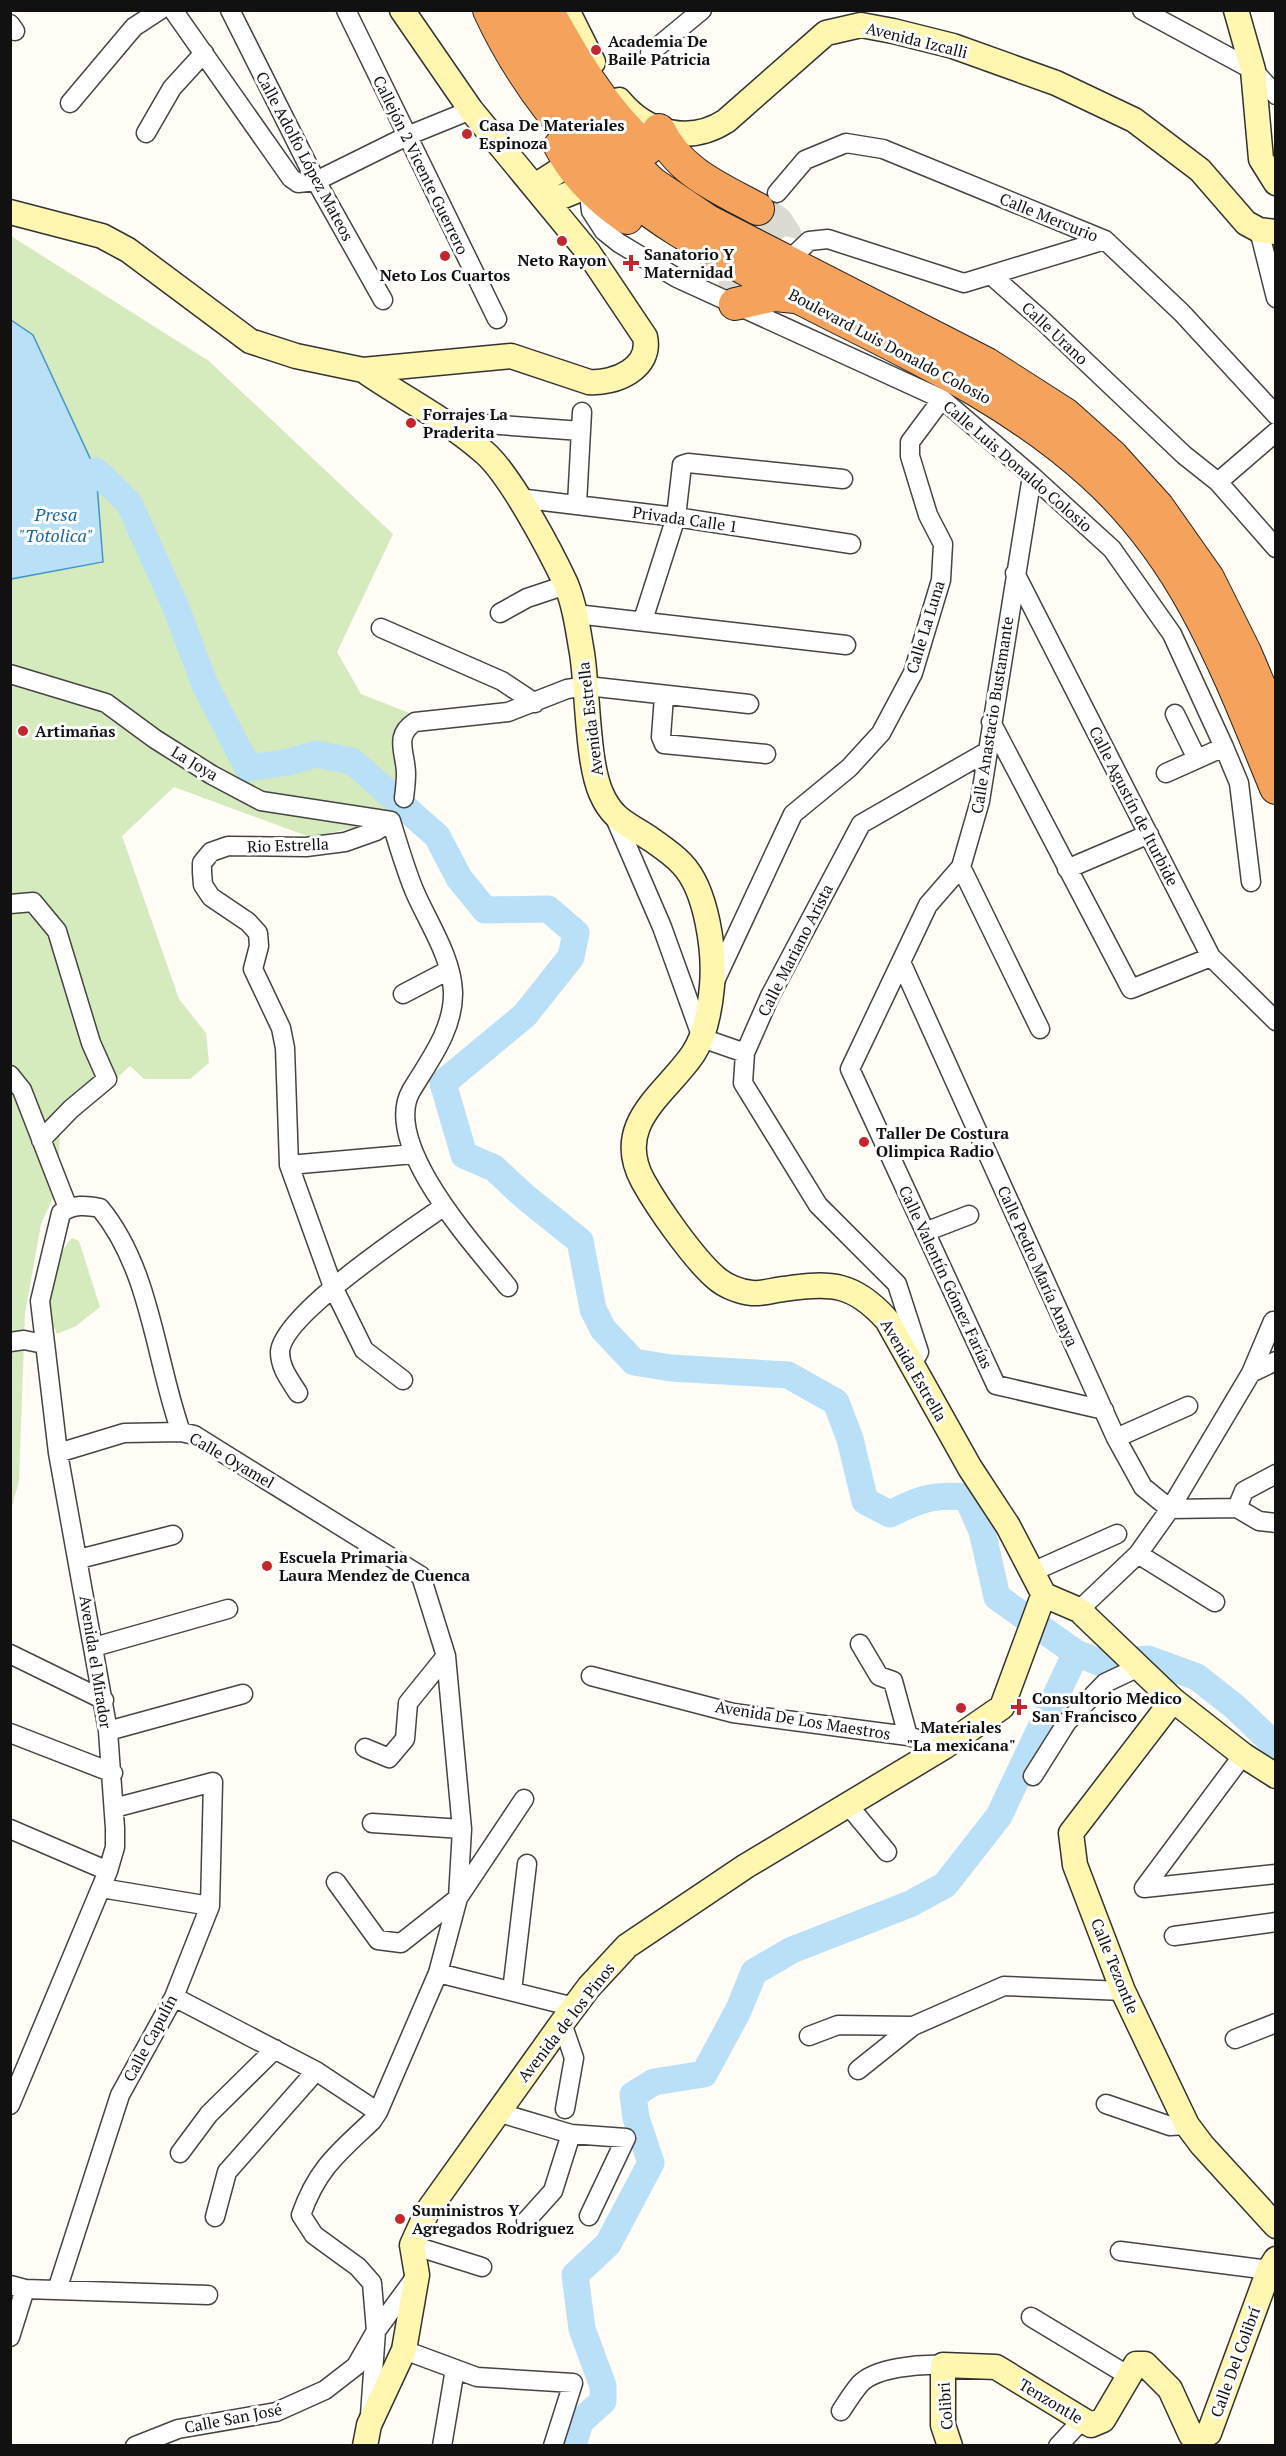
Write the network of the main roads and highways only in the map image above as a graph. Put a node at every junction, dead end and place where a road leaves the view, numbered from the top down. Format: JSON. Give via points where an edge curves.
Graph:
{"nodes":[{"id":1,"x":489,"y":10,"type":"edge"},
{"id":2,"x":518,"y":10,"type":"edge"},
{"id":3,"x":547,"y":10,"type":"edge"},
{"id":4,"x":540,"y":95,"type":"junction"},
{"id":5,"x":659,"y":130,"type":"road end"},
{"id":6,"x":767,"y":201,"type":"tunnel mouth"},
{"id":7,"x":780,"y":259,"type":"junction"},
{"id":8,"x":721,"y":277,"type":"tunnel mouth"},
{"id":9,"x":795,"y":297,"type":"junction"},
{"id":10,"x":735,"y":304,"type":"road end"},
{"id":11,"x":1275,"y":725,"type":"edge"},
{"id":12,"x":1275,"y":788,"type":"edge"}],
"edges":[{"from":1,"to":4,"type":"highway","name":"Boulevard Luis Donaldo Colosio","via":[[502,39]]},
{"from":2,"to":7,"type":"highway","name":"Boulevard Luis Donaldo Colosio","via":[[558,81],[592,125],[652,183],[708,221]]},
{"from":3,"to":7,"type":"highway","via":[[587,80],[630,134],[683,181],[761,227]]},
{"from":4,"to":8,"type":"highway","via":[[579,175],[611,222]]},
{"from":4,"to":9,"type":"highway","name":"Boulevard Luis Donaldo Colosio","via":[[574,140],[632,197],[695,241]]},
{"from":5,"to":6,"type":"highway","via":[[672,153],[696,176]]},
{"from":7,"to":11,"type":"highway","name":"Boulevard Luis Donaldo Colosio","via":[[987,364],[1065,414],[1112,456],[1158,507],[1208,579],[1245,652]]},
{"from":9,"to":10,"type":"highway","via":[[775,295]]},
{"from":9,"to":12,"type":"highway","name":"Boulevard Luis Donaldo Colosio","via":[[977,389],[1049,438],[1094,475],[1136,519],[1187,589],[1223,661]]}]}
